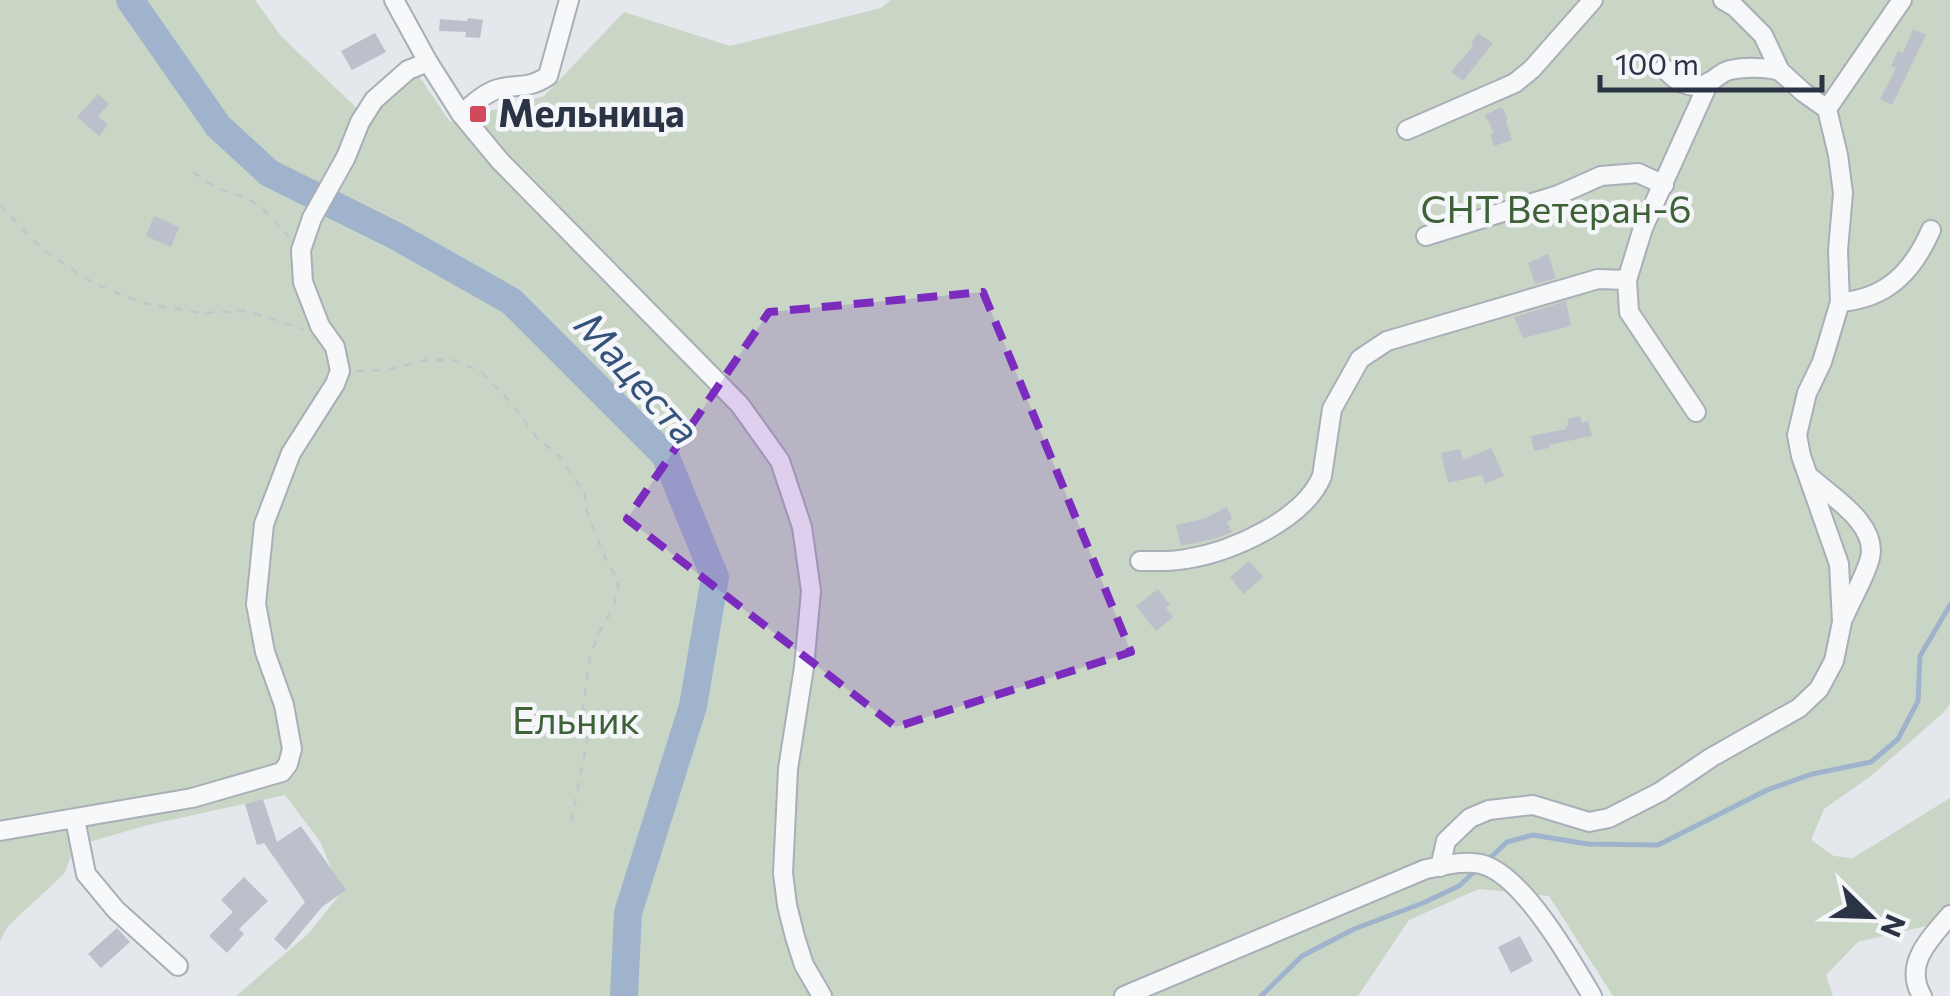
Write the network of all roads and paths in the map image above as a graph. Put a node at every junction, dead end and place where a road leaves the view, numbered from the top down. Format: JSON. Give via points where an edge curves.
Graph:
{"nodes":[{"id":1,"x":394,"y":0,"type":"edge"},
{"id":2,"x":569,"y":0,"type":"edge"},
{"id":3,"x":1594,"y":0,"type":"edge"},
{"id":4,"x":1902,"y":0,"type":"edge"},
{"id":5,"x":1731,"y":2,"type":"edge"},
{"id":6,"x":428,"y":62,"type":"junction"},
{"id":7,"x":1664,"y":68,"type":"dead end"},
{"id":8,"x":1780,"y":70,"type":"junction"},
{"id":9,"x":1708,"y":82,"type":"junction"},
{"id":10,"x":1827,"y":109,"type":"junction"},
{"id":11,"x":461,"y":114,"type":"junction"},
{"id":12,"x":1407,"y":130,"type":"dead end"},
{"id":13,"x":193,"y":172,"type":"dead end"},
{"id":14,"x":1664,"y":185,"type":"junction"},
{"id":15,"x":0,"y":205,"type":"edge"},
{"id":16,"x":1931,"y":230,"type":"dead end"},
{"id":17,"x":1426,"y":236,"type":"dead end"},
{"id":18,"x":301,"y":250,"type":"junction"},
{"id":19,"x":1627,"y":280,"type":"junction"},
{"id":20,"x":1840,"y":302,"type":"junction"},
{"id":21,"x":304,"y":329,"type":"dead end"},
{"id":22,"x":340,"y":371,"type":"junction"},
{"id":23,"x":1696,"y":412,"type":"dead end"},
{"id":24,"x":1808,"y":476,"type":"junction"},
{"id":25,"x":1140,"y":561,"type":"dead end"},
{"id":26,"x":1842,"y":622,"type":"junction"},
{"id":27,"x":75,"y":819,"type":"junction"},
{"id":28,"x":571,"y":824,"type":"dead end"},
{"id":29,"x":0,"y":831,"type":"edge"},
{"id":30,"x":1440,"y":867,"type":"junction"},
{"id":31,"x":1950,"y":915,"type":"edge"},
{"id":32,"x":178,"y":966,"type":"dead end"},
{"id":33,"x":822,"y":996,"type":"edge"},
{"id":34,"x":1124,"y":996,"type":"edge"},
{"id":35,"x":1592,"y":996,"type":"edge"},
{"id":36,"x":1922,"y":996,"type":"edge"}],
"edges":[{"from":1,"to":6,"type":"street"},
{"from":2,"to":11,"type":"street","via":[[548,76],[490,92]]},
{"from":3,"to":12,"type":"street","via":[[1515,83]]},
{"from":4,"to":10,"type":"street"},
{"from":5,"to":8,"type":"street","via":[[1763,35]]},
{"from":6,"to":11,"type":"street"},
{"from":6,"to":18,"type":"street","via":[[374,100]]},
{"from":7,"to":9,"type":"street","via":[[1676,82]]},
{"from":8,"to":9,"type":"street","via":[[1728,70]]},
{"from":8,"to":10,"type":"street"},
{"from":9,"to":14,"type":"street"},
{"from":10,"to":20,"type":"street","via":[[1843,193]]},
{"from":11,"to":33,"type":"street","via":[[740,405],[780,462],[802,527],[810,591],[783,873],[795,937]]},
{"from":13,"to":18,"type":"path","via":[[259,205]]},
{"from":14,"to":17,"type":"street","via":[[1638,172],[1601,176]]},
{"from":14,"to":19,"type":"street"},
{"from":15,"to":21,"type":"path","via":[[43,250],[93,283],[144,303],[199,313],[248,311]]},
{"from":16,"to":20,"type":"street","via":[[1908,271],[1890,286]]},
{"from":18,"to":22,"type":"street","via":[[302,282]]},
{"from":19,"to":23,"type":"street","via":[[1629,312]]},
{"from":19,"to":25,"type":"street","via":[[1598,279],[1387,341],[1360,359],[1332,410],[1318,487],[1293,512],[1217,551]]},
{"from":20,"to":24,"type":"street","via":[[1797,435]]},
{"from":22,"to":27,"type":"street","via":[[290,454],[264,524],[256,604],[284,705],[292,749],[288,764],[268,777],[192,798]]},
{"from":22,"to":28,"type":"path","via":[[454,360],[480,372],[584,492],[618,590],[590,656],[583,707],[587,741]]},
{"from":24,"to":26,"type":"street","via":[[1840,564]]},
{"from":24,"to":26,"type":"street","via":[[1870,538],[1871,556]]},
{"from":26,"to":30,"type":"street","via":[[1834,661],[1819,690],[1799,708],[1609,818],[1589,822],[1533,805],[1470,818],[1446,841]]},
{"from":27,"to":29,"type":"street"},
{"from":27,"to":32,"type":"street","via":[[86,874]]},
{"from":30,"to":34,"type":"street"},
{"from":30,"to":35,"type":"street","via":[[1489,867],[1511,883]]},
{"from":31,"to":36,"type":"street","via":[[1915,966]]}]}
